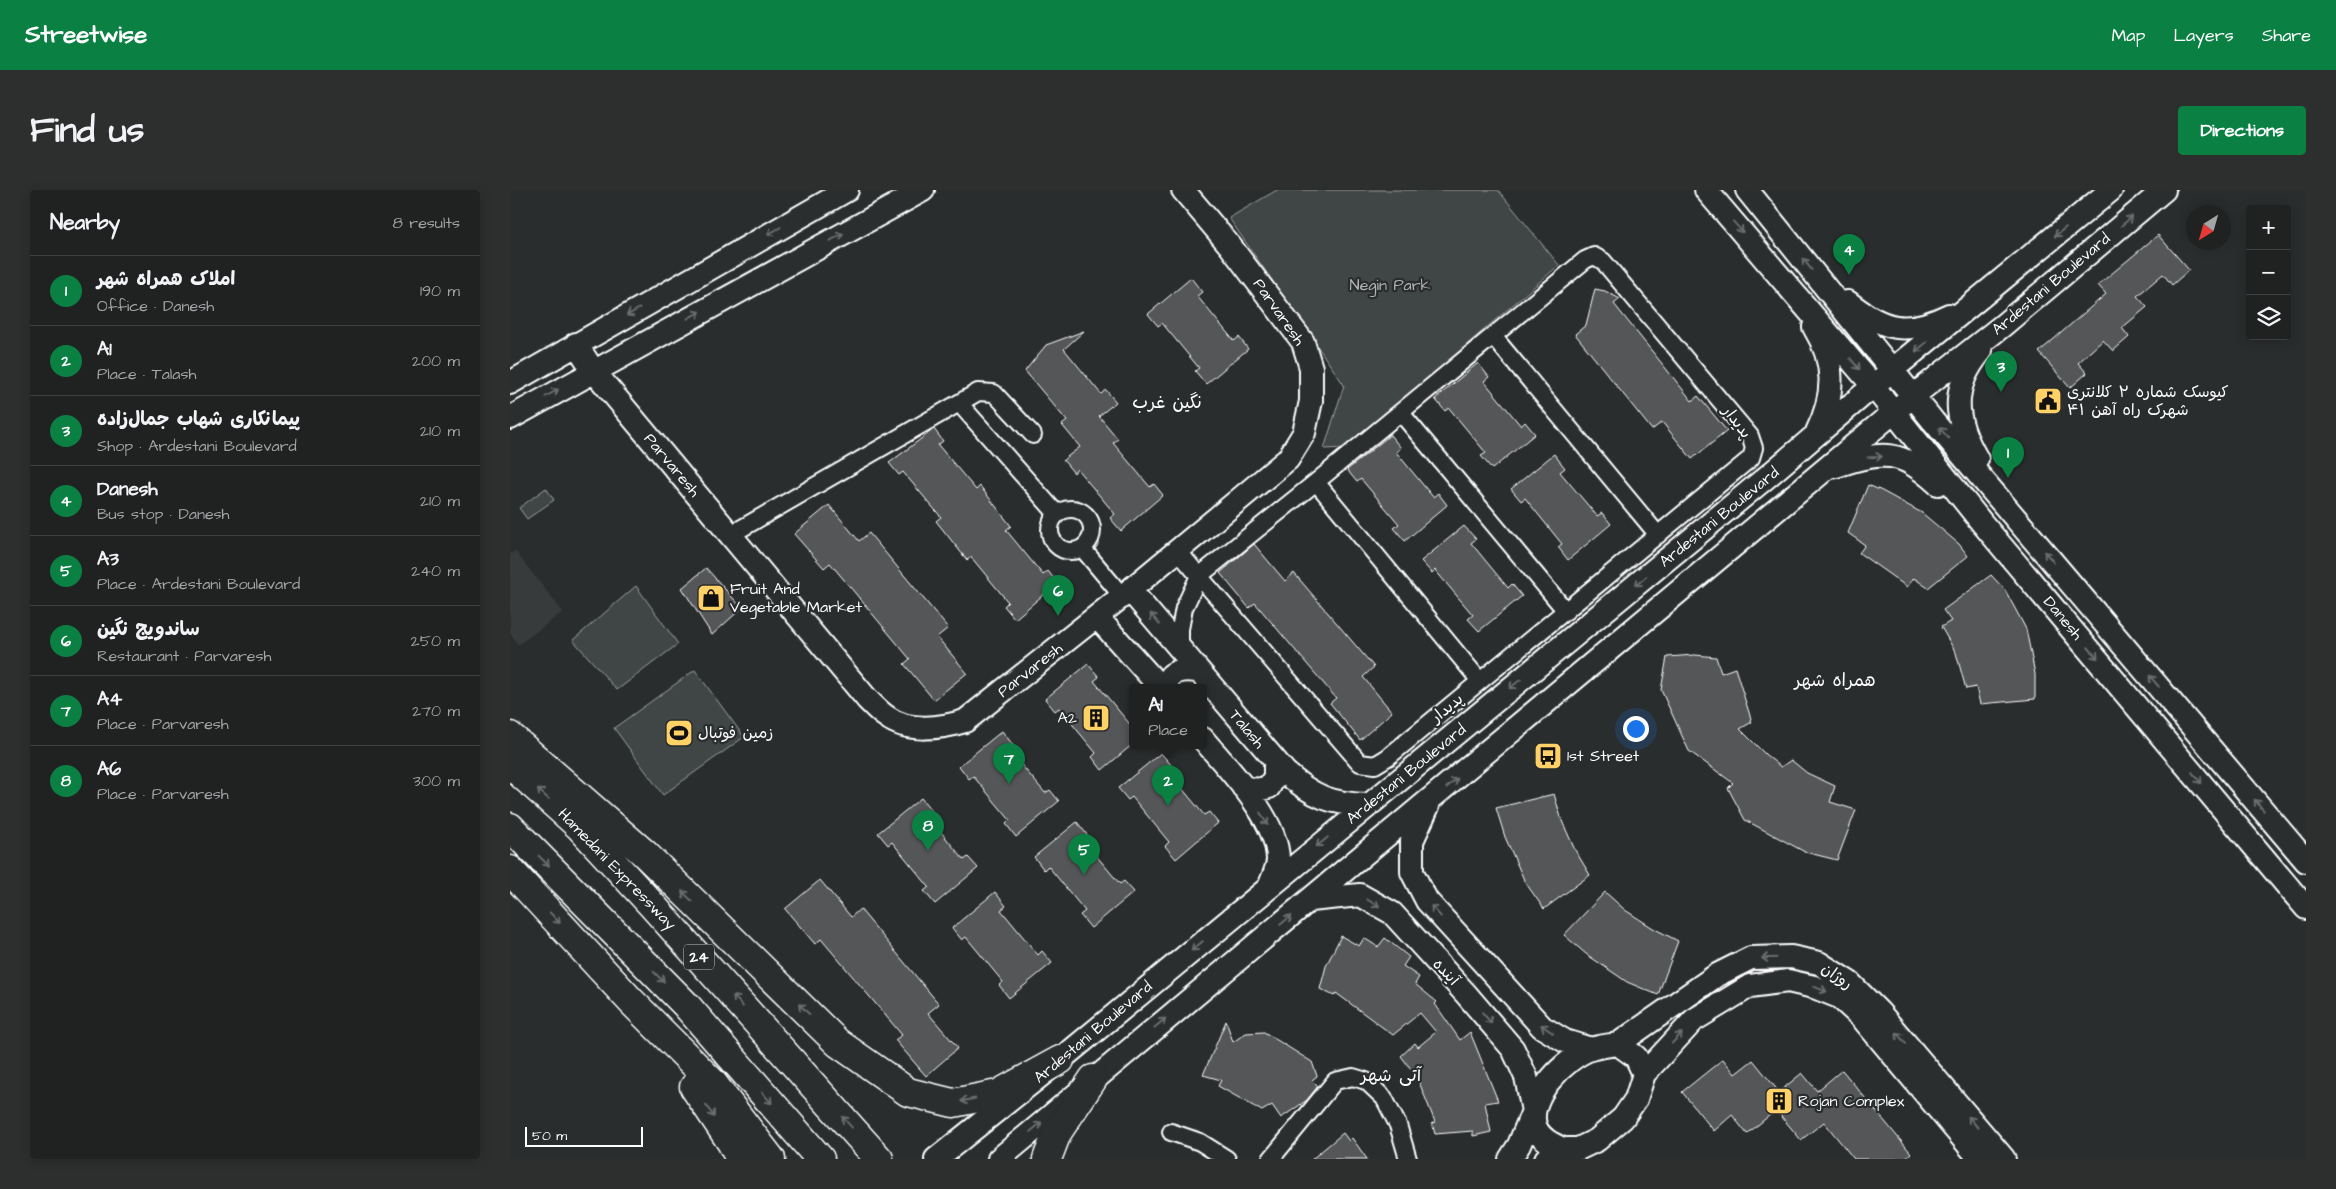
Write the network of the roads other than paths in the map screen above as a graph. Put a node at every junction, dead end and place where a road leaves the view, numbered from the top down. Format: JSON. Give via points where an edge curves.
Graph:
{"nodes":[{"id":1,"x":847,"y":190,"type":"edge"},
{"id":2,"x":923,"y":190,"type":"edge"},
{"id":3,"x":1183,"y":190,"type":"edge"},
{"id":4,"x":1706,"y":190,"type":"edge"},
{"id":5,"x":1746,"y":190,"type":"edge"},
{"id":6,"x":2111,"y":190,"type":"edge"},
{"id":7,"x":2164,"y":190,"type":"edge"},
{"id":8,"x":1786,"y":282,"type":"junction"},
{"id":9,"x":1823,"y":283,"type":"junction"},
{"id":10,"x":1974,"y":302,"type":"junction"},
{"id":11,"x":2002,"y":326,"type":"junction"},
{"id":12,"x":1493,"y":336,"type":"junction"},
{"id":13,"x":576,"y":344,"type":"junction"},
{"id":14,"x":593,"y":370,"type":"junction"},
{"id":15,"x":1892,"y":370,"type":"junction"},
{"id":16,"x":510,"y":383,"type":"edge"},
{"id":17,"x":1874,"y":387,"type":"junction"},
{"id":18,"x":1913,"y":396,"type":"junction"},
{"id":19,"x":959,"y":404,"type":"junction"},
{"id":20,"x":1894,"y":412,"type":"junction"},
{"id":21,"x":1401,"y":413,"type":"junction"},
{"id":22,"x":510,"y":418,"type":"edge"},
{"id":23,"x":1033,"y":435,"type":"dead end"},
{"id":24,"x":1813,"y":438,"type":"junction"},
{"id":25,"x":1828,"y":468,"type":"junction"},
{"id":26,"x":1768,"y":476,"type":"junction"},
{"id":27,"x":1316,"y":482,"type":"junction"},
{"id":28,"x":1790,"y":499,"type":"junction"},
{"id":29,"x":2002,"y":501,"type":"junction"},
{"id":30,"x":1056,"y":514,"type":"junction"},
{"id":31,"x":1982,"y":523,"type":"junction"},
{"id":32,"x":1658,"y":535,"type":"junction"},
{"id":33,"x":730,"y":536,"type":"junction"},
{"id":34,"x":1082,"y":548,"type":"junction"},
{"id":35,"x":1178,"y":551,"type":"junction"},
{"id":36,"x":1199,"y":576,"type":"junction"},
{"id":37,"x":1126,"y":593,"type":"junction"},
{"id":38,"x":1566,"y":611,"type":"junction"},
{"id":39,"x":1097,"y":617,"type":"junction"},
{"id":40,"x":1180,"y":649,"type":"junction"},
{"id":41,"x":1198,"y":670,"type":"junction"},
{"id":42,"x":1480,"y":681,"type":"junction"},
{"id":43,"x":1157,"y":684,"type":"edge"},
{"id":44,"x":1166,"y":684,"type":"edge"},
{"id":45,"x":510,"y":736,"type":"edge"},
{"id":46,"x":1207,"y":744,"type":"edge"},
{"id":47,"x":1275,"y":762,"type":"junction"},
{"id":48,"x":510,"y":764,"type":"edge"},
{"id":49,"x":1243,"y":787,"type":"junction"},
{"id":50,"x":1430,"y":801,"type":"junction"},
{"id":51,"x":1368,"y":805,"type":"junction"},
{"id":52,"x":510,"y":827,"type":"edge"},
{"id":53,"x":2298,"y":845,"type":"edge"},
{"id":54,"x":2306,"y":860,"type":"edge"},
{"id":55,"x":510,"y":870,"type":"edge"},
{"id":56,"x":1270,"y":885,"type":"junction"},
{"id":57,"x":1310,"y":900,"type":"junction"},
{"id":58,"x":2306,"y":908,"type":"edge"},
{"id":59,"x":631,"y":1001,"type":"junction"},
{"id":60,"x":1618,"y":1044,"type":"junction"},
{"id":61,"x":1591,"y":1049,"type":"junction"},
{"id":62,"x":1060,"y":1060,"type":"junction"},
{"id":63,"x":1644,"y":1074,"type":"junction"},
{"id":64,"x":1092,"y":1079,"type":"junction"},
{"id":65,"x":1926,"y":1080,"type":"junction"},
{"id":66,"x":1533,"y":1111,"type":"junction"},
{"id":67,"x":1171,"y":1132,"type":"dead end"},
{"id":68,"x":1554,"y":1154,"type":"edge"},
{"id":69,"x":740,"y":1159,"type":"edge"},
{"id":70,"x":771,"y":1159,"type":"edge"},
{"id":71,"x":820,"y":1159,"type":"edge"},
{"id":72,"x":878,"y":1159,"type":"edge"},
{"id":73,"x":936,"y":1159,"type":"edge"},
{"id":74,"x":998,"y":1159,"type":"edge"},
{"id":75,"x":1047,"y":1159,"type":"edge"},
{"id":76,"x":1227,"y":1159,"type":"edge"},
{"id":77,"x":1271,"y":1159,"type":"edge"},
{"id":78,"x":1408,"y":1159,"type":"edge"},
{"id":79,"x":1510,"y":1159,"type":"edge"},
{"id":80,"x":1980,"y":1159,"type":"edge"},
{"id":81,"x":2004,"y":1159,"type":"edge"}],
"edges":[{"from":1,"to":13,"type":"street","one_way":true},
{"from":14,"to":2,"type":"street","one_way":true},
{"from":3,"to":35,"type":"street","name":"Parvaresh","via":[[1303,342],[1311,368],[1311,401],[1304,433],[1288,459]]},
{"from":4,"to":8,"type":"street","name":"Danesh","one_way":true},
{"from":9,"to":5,"type":"street","name":"Danesh","one_way":true},
{"from":6,"to":10,"type":"street","one_way":true},
{"from":11,"to":7,"type":"street","name":"Ardestani Boulevard","one_way":true},
{"from":8,"to":17,"type":"street","name":"Danesh","one_way":true},
{"from":8,"to":24,"type":"street","via":[[1818,335],[1830,363],[1831,390],[1826,412]]},
{"from":9,"to":10,"type":"street","via":[[1869,319],[1898,328],[1924,326]]},
{"from":9,"to":15,"type":"street","name":"Danesh"},
{"from":10,"to":15,"type":"street","one_way":true},
{"from":11,"to":18,"type":"street","name":"Ardestani Boulevard"},
{"from":11,"to":29,"type":"street","via":[[1962,379],[1958,412],[1965,439]]},
{"from":12,"to":21,"type":"street","name":"پدیدار"},
{"from":12,"to":32,"type":"street"},
{"from":12,"to":32,"type":"street","name":"پدیدار","via":[[1594,256],[1603,261],[1750,436],[1754,448],[1751,458]]},
{"from":13,"to":14,"type":"street","name":"Parvaresh"},
{"from":13,"to":16,"type":"street"},
{"from":22,"to":14,"type":"street","one_way":true},
{"from":14,"to":33,"type":"street","name":"Parvaresh"},
{"from":15,"to":17,"type":"street","name":"Ardestani Boulevard"},
{"from":15,"to":18,"type":"street","name":"Danesh"},
{"from":17,"to":20,"type":"street","name":"Danesh"},
{"from":17,"to":24,"type":"street","name":"Ardestani Boulevard"},
{"from":18,"to":20,"type":"street","name":"Ardestani Boulevard"},
{"from":29,"to":18,"type":"street","name":"Danesh","one_way":true},
{"from":19,"to":23,"type":"street","via":[[978,392],[994,393]]},
{"from":19,"to":30,"type":"street"},
{"from":19,"to":33,"type":"street"},
{"from":20,"to":25,"type":"street","name":"Ardestani Boulevard"},
{"from":20,"to":31,"type":"street","name":"Danesh"},
{"from":21,"to":27,"type":"street","name":"پدیدار"},
{"from":21,"to":38,"type":"street"},
{"from":24,"to":26,"type":"street","name":"Ardestani Boulevard"},
{"from":25,"to":28,"type":"street","name":"Ardestani Boulevard"},
{"from":25,"to":31,"type":"street","one_way":true,"via":[[1874,456],[1900,457],[1916,465]]},
{"from":26,"to":28,"type":"street","via":[[1780,473],[1790,477],[1794,487]]},
{"from":26,"to":51,"type":"street","name":"Ardestani Boulevard","one_way":true},
{"from":27,"to":36,"type":"street","name":"پدیدار"},
{"from":27,"to":42,"type":"street"},
{"from":50,"to":28,"type":"street","name":"Ardestani Boulevard","one_way":true},
{"from":53,"to":29,"type":"street","name":"Danesh","one_way":true},
{"from":30,"to":34,"type":"street","via":[[1050,526],[1055,544],[1066,551]]},
{"from":30,"to":34,"type":"street","via":[[1069,509],[1087,516],[1092,535]]},
{"from":31,"to":58,"type":"street","name":"Danesh","one_way":true},
{"from":32,"to":38,"type":"street","name":"پدیدار"},
{"from":33,"to":39,"type":"street","name":"Parvaresh","via":[[867,699],[888,719],[914,727],[942,728],[965,720]]},
{"from":34,"to":37,"type":"street"},
{"from":35,"to":36,"type":"street"},
{"from":35,"to":37,"type":"street","name":"Parvaresh"},
{"from":36,"to":40,"type":"street","name":"پدیدار","via":[[1184,608]]},
{"from":36,"to":42,"type":"street","name":"پدیدار","via":[[1360,763],[1376,765],[1388,757]]},
{"from":37,"to":39,"type":"street","name":"Parvaresh"},
{"from":40,"to":37,"type":"street","name":"Talash","one_way":true},
{"from":38,"to":42,"type":"street","name":"پدیدار"},
{"from":39,"to":43,"type":"street"},
{"from":40,"to":41,"type":"street","name":"Talash"},
{"from":41,"to":44,"type":"street","via":[[1174,673]]},
{"from":41,"to":47,"type":"street","name":"Talash"},
{"from":62,"to":45,"type":"highway","one_way":true,"via":[[998,1094],[952,1104],[908,1092],[838,1043],[645,854]]},
{"from":46,"to":49,"type":"street"},
{"from":47,"to":49,"type":"street","via":[[1275,776],[1269,787],[1257,790]]},
{"from":47,"to":51,"type":"street","name":"Talash","via":[[1301,786],[1322,798],[1343,804]]},
{"from":72,"to":48,"type":"highway","name":"Hamedani Expressway","number":"24","one_way":true,"via":[[639,890],[579,826]]},
{"from":49,"to":56,"type":"street","one_way":true,"via":[[1276,842],[1278,861]]},
{"from":50,"to":57,"type":"street","name":"Ardestani Boulevard"},
{"from":61,"to":50,"type":"street","one_way":true,"via":[[1564,1041],[1542,1027],[1427,901],[1412,872],[1412,841]]},
{"from":51,"to":56,"type":"street","name":"Ardestani Boulevard","one_way":true},
{"from":52,"to":71,"type":"highway","number":"24","one_way":true,"via":[[686,1005]]},
{"from":53,"to":54,"type":"street","name":"Danesh"},
{"from":55,"to":59,"type":"highway","one_way":true},
{"from":56,"to":62,"type":"street","name":"Ardestani Boulevard","one_way":true},
{"from":64,"to":57,"type":"street","name":"Ardestani Boulevard","one_way":true},
{"from":57,"to":66,"type":"street","name":"آینده","one_way":true,"via":[[1360,895],[1392,913],[1513,1049],[1526,1078]]},
{"from":59,"to":69,"type":"highway","one_way":true,"via":[[691,1083]]},
{"from":59,"to":70,"type":"highway","via":[[712,1082]]},
{"from":60,"to":61,"type":"street"},
{"from":60,"to":63,"type":"street","via":[[1636,1057]]},
{"from":65,"to":60,"type":"street","name":"روژان","one_way":true,"via":[[1879,1012],[1850,983],[1819,963],[1791,957],[1752,958],[1717,975]]},
{"from":61,"to":66,"type":"street","via":[[1569,1062],[1547,1083]]},
{"from":62,"to":73,"type":"street","name":"Ardestani Boulevard"},
{"from":63,"to":65,"type":"street","name":"روژان","one_way":true,"via":[[1694,1020],[1750,986],[1788,981],[1839,997]]},
{"from":63,"to":68,"type":"street","via":[[1636,1099],[1623,1118],[1597,1140],[1578,1149]]},
{"from":74,"to":64,"type":"street","name":"Ardestani Boulevard","one_way":true},
{"from":64,"to":75,"type":"highway","via":[[1057,1133]]},
{"from":65,"to":80,"type":"street","name":"روژان"},
{"from":81,"to":65,"type":"street","name":"روژان","one_way":true},
{"from":66,"to":68,"type":"street","via":[[1536,1128]]},
{"from":66,"to":79,"type":"street"},
{"from":67,"to":76,"type":"street","via":[[1200,1142]]},
{"from":77,"to":78,"type":"street","via":[[1335,1081],[1353,1077],[1366,1081],[1384,1098],[1398,1125]]}]}
